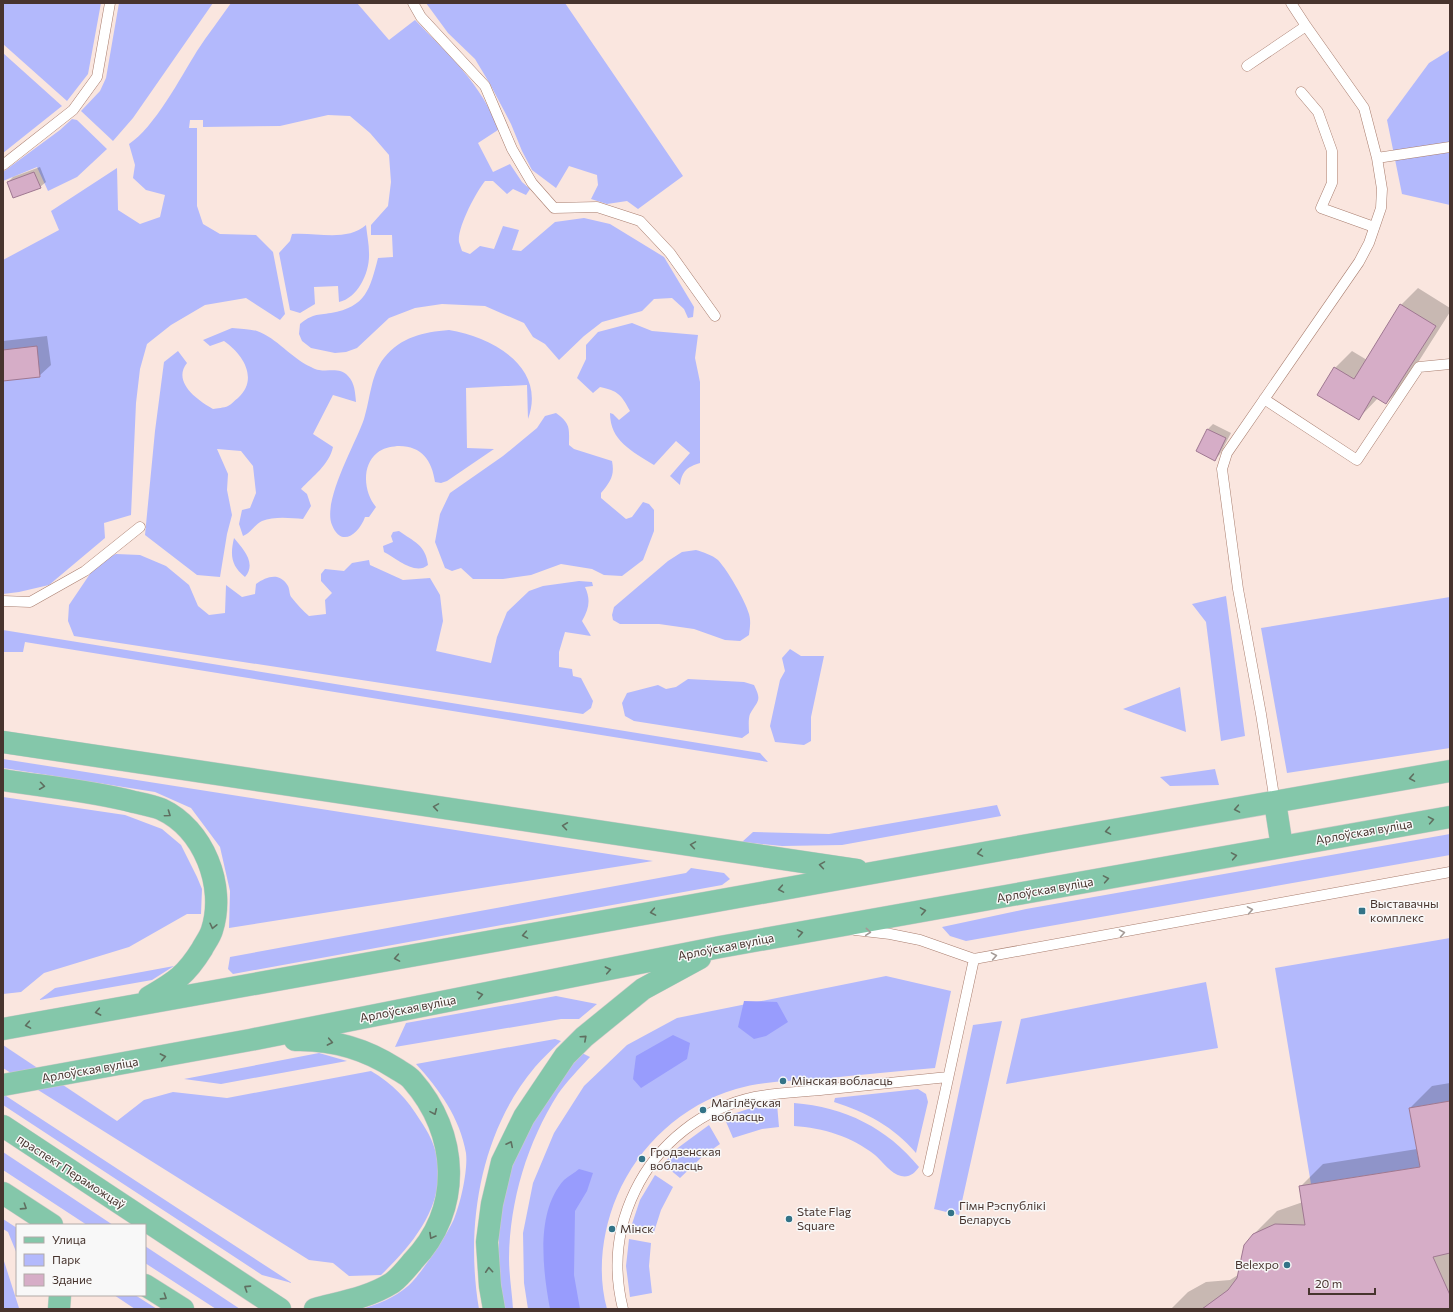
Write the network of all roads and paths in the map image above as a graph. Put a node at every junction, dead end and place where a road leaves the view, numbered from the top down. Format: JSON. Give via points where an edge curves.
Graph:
{"nodes":[{"id":1,"x":110,"y":3,"type":"edge"},
{"id":2,"x":413,"y":3,"type":"edge"},
{"id":3,"x":1292,"y":3,"type":"edge"},
{"id":4,"x":1306,"y":26,"type":"junction"},
{"id":5,"x":1247,"y":66,"type":"dead end"},
{"id":6,"x":1301,"y":92,"type":"dead end"},
{"id":7,"x":1450,"y":147,"type":"edge"},
{"id":8,"x":1377,"y":158,"type":"junction"},
{"id":9,"x":3,"y":165,"type":"edge"},
{"id":10,"x":1374,"y":228,"type":"junction"},
{"id":11,"x":715,"y":316,"type":"dead end"},
{"id":12,"x":1450,"y":364,"type":"edge"},
{"id":13,"x":1264,"y":399,"type":"junction"},
{"id":14,"x":140,"y":527,"type":"dead end"},
{"id":15,"x":3,"y":600,"type":"edge"},
{"id":16,"x":3,"y":742,"type":"edge"},
{"id":17,"x":1450,"y":771,"type":"edge"},
{"id":18,"x":3,"y":780,"type":"edge"},
{"id":19,"x":1275,"y":802,"type":"junction"},
{"id":20,"x":1450,"y":817,"type":"edge"},
{"id":21,"x":1282,"y":847,"type":"junction"},
{"id":22,"x":874,"y":872,"type":"junction"},
{"id":23,"x":1450,"y":872,"type":"edge"},
{"id":24,"x":829,"y":928,"type":"junction"},
{"id":25,"x":720,"y":947,"type":"junction"},
{"id":26,"x":974,"y":960,"type":"junction"},
{"id":27,"x":136,"y":1005,"type":"junction"},
{"id":28,"x":3,"y":1029,"type":"edge"},
{"id":29,"x":250,"y":1040,"type":"junction"},
{"id":30,"x":948,"y":1077,"type":"junction"},
{"id":31,"x":3,"y":1085,"type":"edge"},
{"id":32,"x":3,"y":1126,"type":"edge"},
{"id":33,"x":928,"y":1171,"type":"dead end"},
{"id":34,"x":3,"y":1193,"type":"edge"},
{"id":35,"x":48,"y":1223,"type":"edge"},
{"id":36,"x":146,"y":1286,"type":"edge"},
{"id":37,"x":60,"y":1296,"type":"edge"},
{"id":38,"x":59,"y":1309,"type":"edge"},
{"id":39,"x":183,"y":1309,"type":"edge"},
{"id":40,"x":280,"y":1309,"type":"edge"},
{"id":41,"x":315,"y":1309,"type":"edge"},
{"id":42,"x":494,"y":1309,"type":"edge"},
{"id":43,"x":623,"y":1309,"type":"edge"}],
"edges":[{"from":1,"to":9,"type":"lane","via":[[97,77],[73,110]]},
{"from":2,"to":11,"type":"lane","via":[[421,17],[485,86],[512,149],[532,183],[554,208],[597,208],[640,221],[670,253]]},
{"from":3,"to":4,"type":"lane"},
{"from":4,"to":5,"type":"lane"},
{"from":4,"to":8,"type":"lane","via":[[1364,108]]},
{"from":6,"to":10,"type":"lane","via":[[1318,112],[1332,151],[1332,183],[1321,208]]},
{"from":7,"to":8,"type":"lane"},
{"from":8,"to":10,"type":"lane","via":[[1382,189],[1381,208]]},
{"from":10,"to":13,"type":"lane","via":[[1359,262]]},
{"from":12,"to":13,"type":"lane","via":[[1419,367],[1357,460]]},
{"from":13,"to":19,"type":"lane","via":[[1227,453],[1222,468],[1238,589]]},
{"from":14,"to":15,"type":"lane","via":[[85,571],[30,602]]},
{"from":22,"to":16,"type":"main road","one_way":true},
{"from":17,"to":19,"type":"main road","one_way":true},
{"from":18,"to":27,"type":"main road","one_way":true,"via":[[115,797],[161,809],[182,824],[199,843],[215,884],[216,910],[212,931],[190,967],[175,982]]},
{"from":19,"to":21,"type":"main road"},
{"from":19,"to":22,"type":"main road","one_way":true},
{"from":21,"to":20,"type":"main road","name":"Арлоўская вуліца","one_way":true},
{"from":24,"to":21,"type":"main road","name":"Арлоўская вуліца","one_way":true},
{"from":22,"to":27,"type":"main road","one_way":true},
{"from":26,"to":23,"type":"lane","one_way":true},
{"from":25,"to":24,"type":"main road","name":"Арлоўская вуліца","one_way":true},
{"from":24,"to":26,"type":"lane","one_way":true,"via":[[890,934],[920,940]]},
{"from":29,"to":25,"type":"main road","name":"Арлоўская вуліца","one_way":true},
{"from":42,"to":25,"type":"main road","one_way":true,"via":[[487,1242],[492,1204],[502,1162],[524,1116],[565,1056],[584,1037],[643,989]]},
{"from":26,"to":30,"type":"lane"},
{"from":27,"to":28,"type":"main road","one_way":true},
{"from":31,"to":29,"type":"main road","name":"Арлоўская вуліца","one_way":true},
{"from":29,"to":41,"type":"main road","one_way":true,"via":[[317,1039],[353,1046],[379,1058],[411,1079],[430,1104],[442,1130],[449,1156],[450,1172],[446,1201],[436,1229],[425,1248],[393,1282],[368,1295]]},
{"from":30,"to":33,"type":"lane"},
{"from":30,"to":43,"type":"lane","via":[[756,1097],[720,1108],[688,1127],[664,1148],[647,1169],[625,1216],[617,1266]]},
{"from":40,"to":32,"type":"main road","name":"праспект Пераможцаў","one_way":true},
{"from":34,"to":35,"type":"main road","one_way":true},
{"from":36,"to":39,"type":"main road","one_way":true},
{"from":37,"to":38,"type":"main road"}]}
